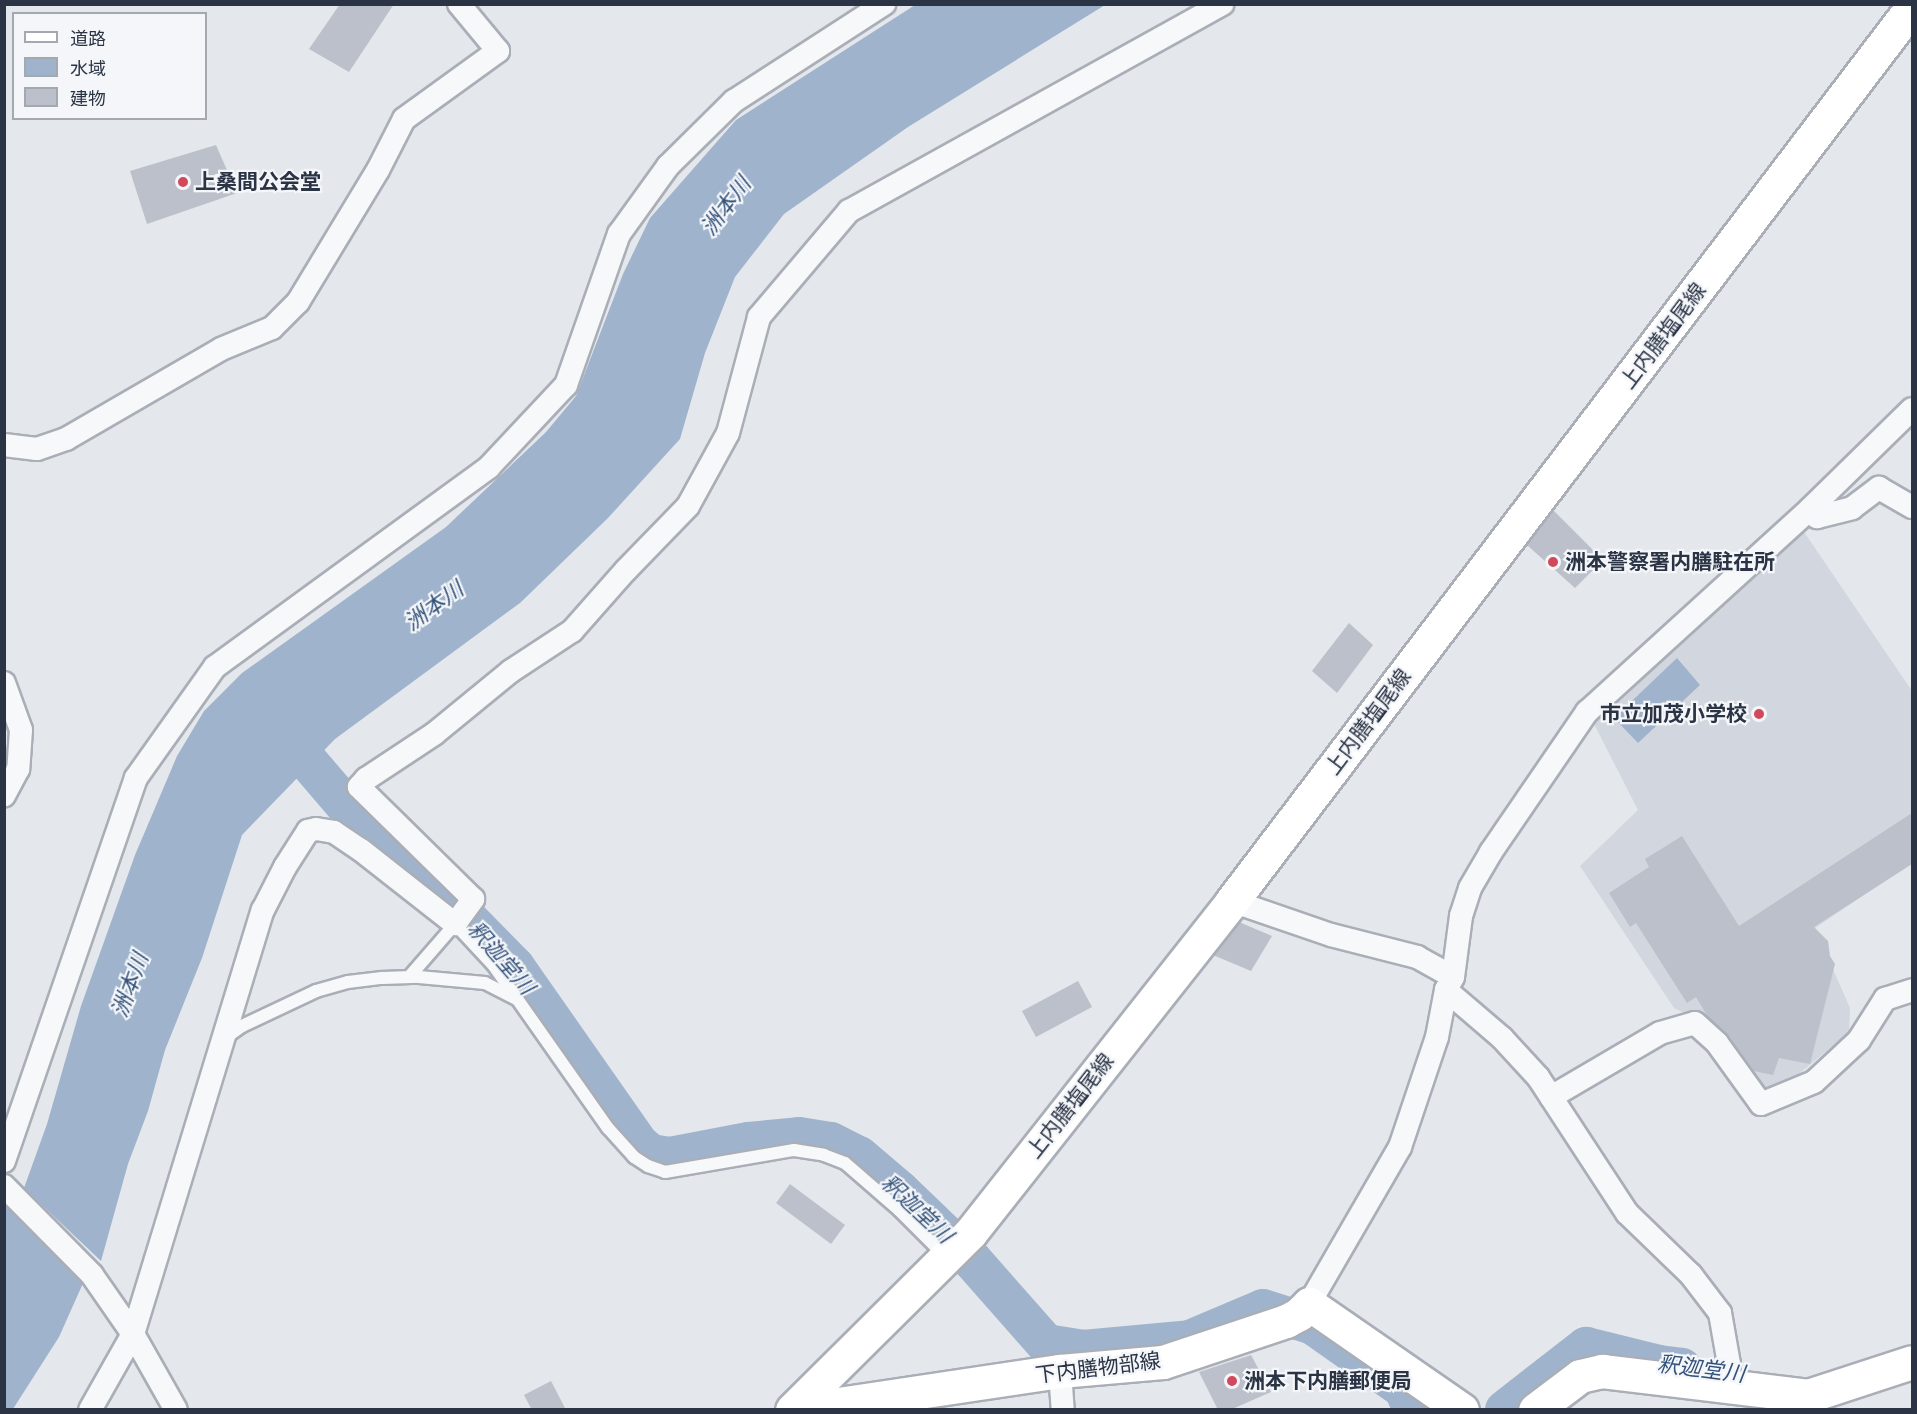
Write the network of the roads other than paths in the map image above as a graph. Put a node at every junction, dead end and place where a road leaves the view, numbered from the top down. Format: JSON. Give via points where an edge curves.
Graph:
{"nodes":[{"id":1,"x":459,"y":4,"type":"edge"},
{"id":2,"x":884,"y":4,"type":"edge"},
{"id":3,"x":1222,"y":4,"type":"edge"},
{"id":4,"x":1912,"y":7,"type":"edge"},
{"id":5,"x":1912,"y":410,"type":"edge"},
{"id":6,"x":4,"y":445,"type":"edge"},
{"id":7,"x":1912,"y":507,"type":"edge"},
{"id":8,"x":1811,"y":508,"type":"junction"},
{"id":9,"x":4,"y":683,"type":"edge"},
{"id":10,"x":4,"y":795,"type":"edge"},
{"id":11,"x":1232,"y":901,"type":"junction"},
{"id":12,"x":455,"y":924,"type":"junction"},
{"id":13,"x":409,"y":977,"type":"junction"},
{"id":14,"x":1449,"y":983,"type":"junction"},
{"id":15,"x":1912,"y":990,"type":"edge"},
{"id":16,"x":516,"y":998,"type":"junction"},
{"id":17,"x":224,"y":1039,"type":"junction"},
{"id":18,"x":1551,"y":1097,"type":"junction"},
{"id":19,"x":4,"y":1161,"type":"edge"},
{"id":20,"x":8,"y":1188,"type":"edge"},
{"id":21,"x":955,"y":1247,"type":"junction"},
{"id":22,"x":1298,"y":1313,"type":"junction"},
{"id":23,"x":133,"y":1334,"type":"junction"},
{"id":24,"x":1912,"y":1362,"type":"edge"},
{"id":25,"x":1060,"y":1371,"type":"junction"},
{"id":26,"x":1727,"y":1378,"type":"junction"},
{"id":27,"x":90,"y":1410,"type":"edge"},
{"id":28,"x":176,"y":1410,"type":"edge"},
{"id":29,"x":792,"y":1410,"type":"edge"},
{"id":30,"x":798,"y":1410,"type":"edge"},
{"id":31,"x":1063,"y":1410,"type":"edge"},
{"id":32,"x":1462,"y":1410,"type":"edge"},
{"id":33,"x":1536,"y":1410,"type":"edge"}],
"edges":[{"from":1,"to":6,"type":"street","via":[[498,51],[404,119],[378,170],[298,302],[272,328],[220,349],[66,439],[37,449]]},
{"from":2,"to":19,"type":"street","via":[[734,101],[668,166],[619,234],[566,385],[489,467],[215,667],[136,778]]},
{"from":3,"to":12,"type":"street","via":[[849,211],[759,317],[728,433],[688,506],[572,631],[511,671],[434,734],[359,787],[473,899]]},
{"from":4,"to":11,"type":"main road","name":"上内膳塩尾線"},
{"from":5,"to":8,"type":"street"},
{"from":7,"to":8,"type":"street","via":[[1879,488],[1852,508],[1816,517]]},
{"from":8,"to":14,"type":"street","via":[[1587,712],[1470,888]]},
{"from":9,"to":10,"type":"street","via":[[21,730],[18,769]]},
{"from":11,"to":14,"type":"street","via":[[1331,935],[1417,957]]},
{"from":11,"to":21,"type":"main road","name":"上内膳塩尾線"},
{"from":12,"to":13,"type":"lane"},
{"from":12,"to":16,"type":"lane","via":[[494,966]]},
{"from":12,"to":17,"type":"street","via":[[361,849],[334,832],[308,831],[264,910]]},
{"from":13,"to":16,"type":"lane","via":[[485,983]]},
{"from":13,"to":17,"type":"lane","via":[[348,982],[316,991],[242,1026]]},
{"from":14,"to":18,"type":"street","via":[[1538,1077]]},
{"from":14,"to":22,"type":"street","via":[[1437,1037],[1400,1147]]},
{"from":15,"to":18,"type":"street","via":[[1885,999],[1859,1040],[1814,1082],[1761,1104],[1717,1043],[1695,1023],[1660,1033]]},
{"from":16,"to":21,"type":"lane","via":[[608,1128],[634,1157],[648,1166],[665,1172],[794,1150],[824,1155],[845,1163]]},
{"from":17,"to":23,"type":"street"},
{"from":18,"to":26,"type":"street","via":[[1627,1213],[1691,1275],[1720,1313]]},
{"from":20,"to":23,"type":"street","via":[[92,1275]]},
{"from":21,"to":29,"type":"main road","name":"上内膳塩尾線"},
{"from":22,"to":25,"type":"main road","name":"下内膳物部線","via":[[1163,1362]]},
{"from":22,"to":32,"type":"main road"},
{"from":23,"to":27,"type":"street"},
{"from":23,"to":28,"type":"street"},
{"from":24,"to":26,"type":"main road","via":[[1808,1396]]},
{"from":25,"to":30,"type":"main road","name":"下内膳物部線"},
{"from":25,"to":31,"type":"street"},
{"from":26,"to":33,"type":"main road","via":[[1602,1371],[1580,1376]]}]}
